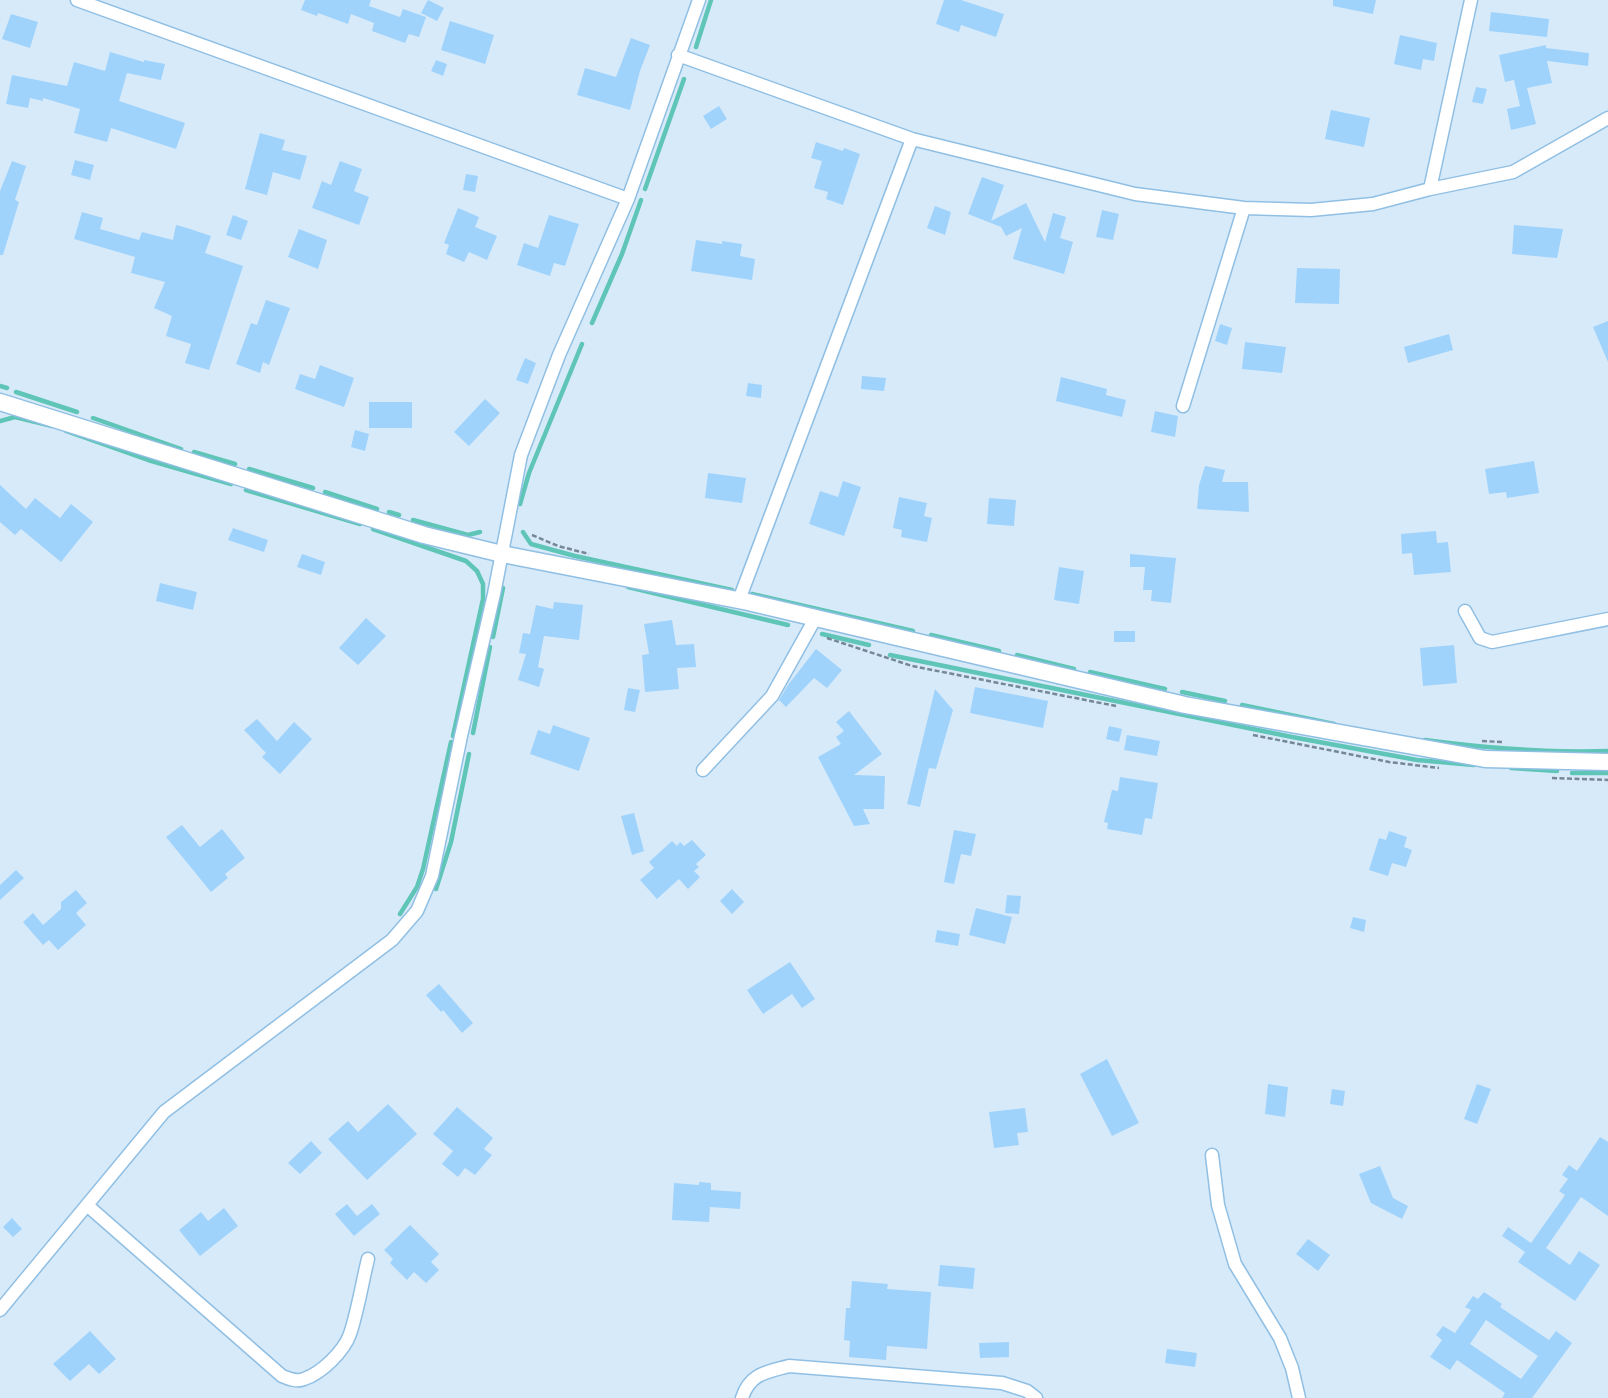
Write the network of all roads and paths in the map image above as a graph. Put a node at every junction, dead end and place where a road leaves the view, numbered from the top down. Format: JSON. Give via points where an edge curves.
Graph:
{"nodes":[{"id":1,"x":77,"y":0,"type":"edge"},
{"id":2,"x":698,"y":0,"type":"edge"},
{"id":3,"x":1472,"y":0,"type":"edge"},
{"id":4,"x":678,"y":55,"type":"junction"},
{"id":5,"x":1608,"y":118,"type":"edge"},
{"id":6,"x":912,"y":138,"type":"junction"},
{"id":7,"x":1430,"y":189,"type":"junction"},
{"id":8,"x":628,"y":199,"type":"junction"},
{"id":9,"x":1244,"y":208,"type":"junction"},
{"id":10,"x":1,"y":403,"type":"edge"},
{"id":11,"x":1183,"y":406,"type":"dead end"},
{"id":12,"x":502,"y":554,"type":"junction"},
{"id":13,"x":739,"y":600,"type":"junction"},
{"id":14,"x":1465,"y":611,"type":"dead end"},
{"id":15,"x":816,"y":617,"type":"junction"},
{"id":16,"x":1608,"y":619,"type":"edge"},
{"id":17,"x":1478,"y":741,"type":"dead end"},
{"id":18,"x":1503,"y":742,"type":"dead end"},
{"id":19,"x":1608,"y":762,"type":"edge"},
{"id":20,"x":703,"y":770,"type":"dead end"},
{"id":21,"x":1212,"y":1155,"type":"dead end"},
{"id":22,"x":88,"y":1206,"type":"junction"},
{"id":23,"x":368,"y":1259,"type":"dead end"},
{"id":24,"x":0,"y":1310,"type":"edge"},
{"id":25,"x":742,"y":1398,"type":"edge"},
{"id":26,"x":1036,"y":1398,"type":"edge"},
{"id":27,"x":1299,"y":1398,"type":"edge"}],
"edges":[{"from":1,"to":8,"type":"street"},
{"from":2,"to":4,"type":"street"},
{"from":3,"to":7,"type":"street"},
{"from":4,"to":6,"type":"street"},
{"from":4,"to":8,"type":"street"},
{"from":5,"to":7,"type":"street","via":[[1514,172]]},
{"from":6,"to":9,"type":"street","via":[[1135,194]]},
{"from":6,"to":13,"type":"street"},
{"from":7,"to":9,"type":"street","via":[[1373,204],[1310,210]]},
{"from":8,"to":12,"type":"street","via":[[559,355],[521,455]]},
{"from":9,"to":11,"type":"street"},
{"from":10,"to":12,"type":"street","via":[[424,535]]},
{"from":12,"to":13,"type":"street"},
{"from":12,"to":22,"type":"street","via":[[432,876],[417,911],[392,940],[164,1112]]},
{"from":13,"to":15,"type":"street"},
{"from":14,"to":16,"type":"street","via":[[1480,638],[1492,642]]},
{"from":15,"to":19,"type":"street","via":[[1175,703],[1387,742],[1485,759]]},
{"from":15,"to":20,"type":"street","via":[[772,696]]},
{"from":17,"to":18,"type":"path"},
{"from":21,"to":27,"type":"street","via":[[1218,1205],[1235,1264],[1280,1338]]},
{"from":22,"to":23,"type":"street","via":[[282,1376],[294,1380],[316,1373],[342,1349],[350,1335]]},
{"from":22,"to":24,"type":"street"},
{"from":25,"to":26,"type":"street","via":[[757,1374],[789,1366],[1002,1383],[1027,1391]]}]}
